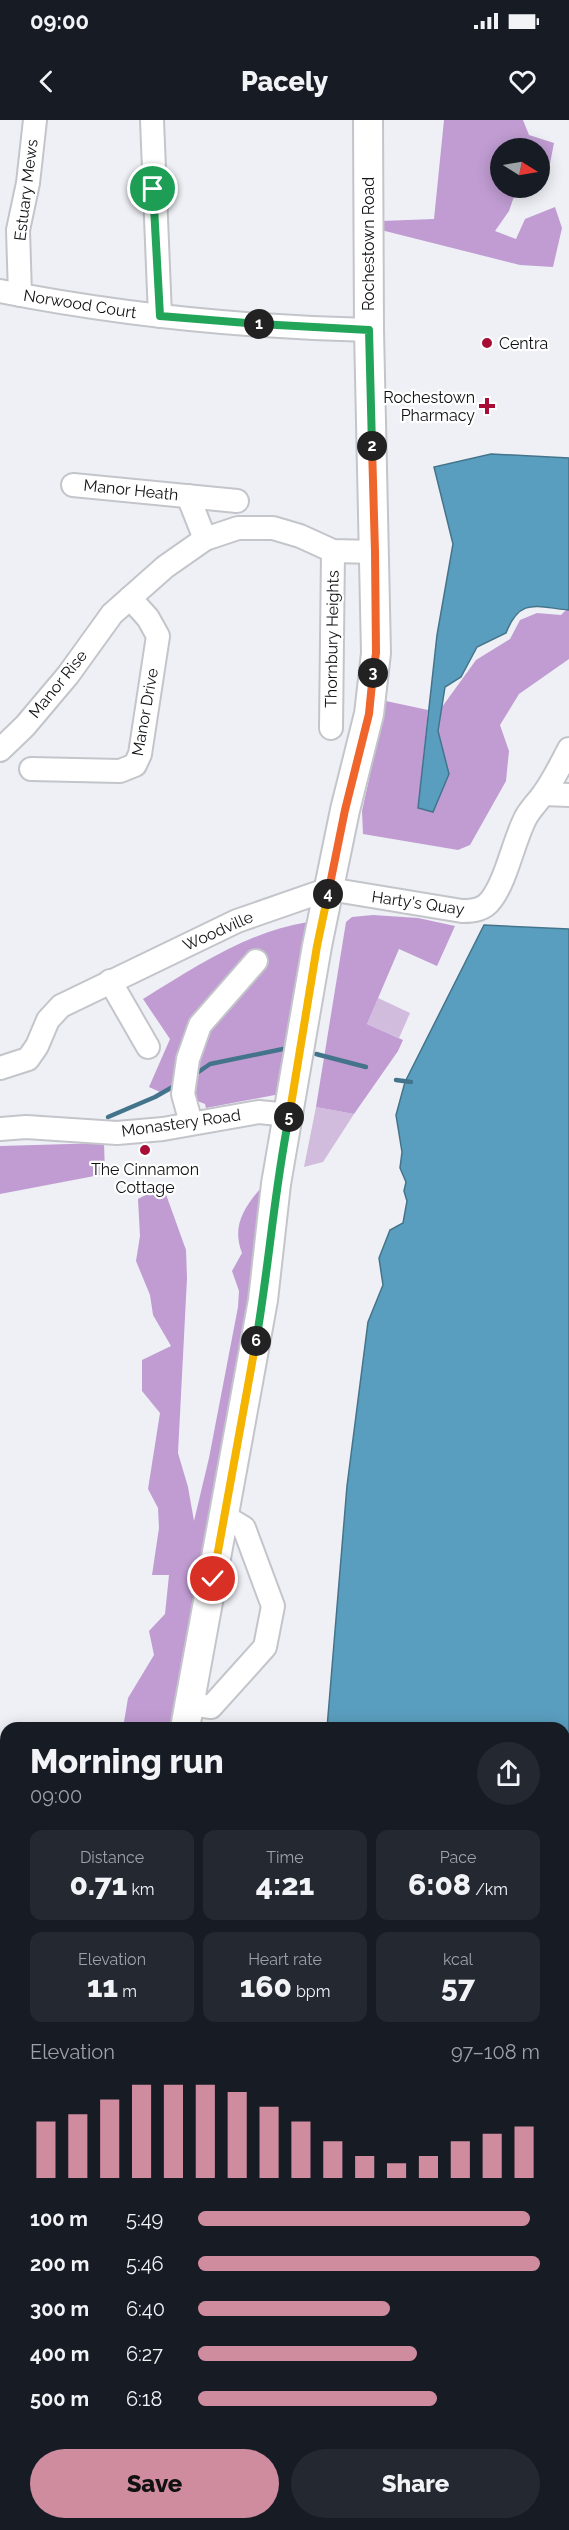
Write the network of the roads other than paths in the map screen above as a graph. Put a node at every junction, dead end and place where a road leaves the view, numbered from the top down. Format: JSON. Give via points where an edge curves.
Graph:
{"nodes":[{"id":1,"x":35,"y":120,"type":"edge"},
{"id":2,"x":152,"y":120,"type":"edge"},
{"id":3,"x":368,"y":120,"type":"edge"},
{"id":4,"x":10,"y":293,"type":"edge"},
{"id":5,"x":160,"y":316,"type":"junction"},
{"id":6,"x":369,"y":330,"type":"junction"},
{"id":7,"x":73,"y":484,"type":"dead end"},
{"id":8,"x":188,"y":496,"type":"junction"},
{"id":9,"x":237,"y":501,"type":"dead end"},
{"id":10,"x":205,"y":539,"type":"junction"},
{"id":11,"x":333,"y":550,"type":"junction"},
{"id":12,"x":375,"y":552,"type":"junction"},
{"id":13,"x":130,"y":598,"type":"junction"},
{"id":14,"x":111,"y":614,"type":"joint"},
{"id":15,"x":331,"y":728,"type":"dead end"},
{"id":16,"x":569,"y":749,"type":"edge"},
{"id":17,"x":0,"y":750,"type":"edge"},
{"id":18,"x":31,"y":769,"type":"dead end"},
{"id":19,"x":544,"y":794,"type":"junction"},
{"id":20,"x":569,"y":795,"type":"edge"},
{"id":21,"x":329,"y":889,"type":"junction"},
{"id":22,"x":256,"y":961,"type":"dead end"},
{"id":23,"x":110,"y":981,"type":"junction"},
{"id":24,"x":148,"y":1047,"type":"dead end"},
{"id":25,"x":0,"y":1068,"type":"edge"},
{"id":26,"x":289,"y":1115,"type":"junction"},
{"id":27,"x":191,"y":1123,"type":"junction"},
{"id":28,"x":0,"y":1129,"type":"edge"},
{"id":29,"x":224,"y":1516,"type":"junction"},
{"id":30,"x":187,"y":1716,"type":"edge"}],
"edges":[{"from":1,"to":4,"type":"street","name":"Estuary Mews"},
{"from":2,"to":5,"type":"street","name":"Norwood Court"},
{"from":3,"to":6,"type":"main road","name":"Rochestown Road"},
{"from":4,"to":5,"type":"street","name":"Norwood Court","via":[[81,307]]},
{"from":5,"to":6,"type":"street","name":"Norwood Court"},
{"from":6,"to":12,"type":"main road","name":"Rochestown Road"},
{"from":7,"to":8,"type":"street","name":"Manor Heath"},
{"from":8,"to":9,"type":"street","name":"Manor Heath"},
{"from":8,"to":10,"type":"street","name":"Manor Heath"},
{"from":10,"to":11,"type":"street","name":"Thornbury Heights","via":[[238,528],[273,528]]},
{"from":10,"to":13,"type":"street","name":"Thornbury Heights"},
{"from":11,"to":12,"type":"street","name":"Thornbury Heights"},
{"from":11,"to":15,"type":"street","name":"Thornbury Heights"},
{"from":12,"to":21,"type":"main road","name":"Rochestown Road","via":[[376,653],[369,714]]},
{"from":13,"to":14,"type":"street","name":"Thornbury Heights"},
{"from":13,"to":18,"type":"street","name":"Manor Drive","via":[[158,636],[135,765],[120,771]]},
{"from":14,"to":17,"type":"street","name":"Manor Rise","via":[[68,675]]},
{"from":16,"to":19,"type":"street","name":"Harty's Quay"},
{"from":19,"to":20,"type":"street"},
{"from":19,"to":21,"type":"street","name":"Harty's Quay","via":[[526,816],[492,899],[478,909],[462,911]]},
{"from":21,"to":23,"type":"street","name":"Woodville","via":[[237,921]]},
{"from":21,"to":26,"type":"main road","name":"Rochestown Road"},
{"from":22,"to":27,"type":"street","via":[[200,1025],[183,1092]]},
{"from":23,"to":24,"type":"street"},
{"from":23,"to":25,"type":"street","name":"Woodville","via":[[61,1006],[48,1020],[28,1059]]},
{"from":26,"to":27,"type":"street","name":"Monastery Road","via":[[259,1112]]},
{"from":26,"to":29,"type":"main road","name":"Rochestown Road","via":[[263,1300]]},
{"from":27,"to":28,"type":"street","name":"Monastery Road","via":[[117,1133]]},
{"from":29,"to":30,"type":"main road"},
{"from":29,"to":30,"type":"street","via":[[244,1527],[273,1606],[265,1647],[211,1707]]}]}
